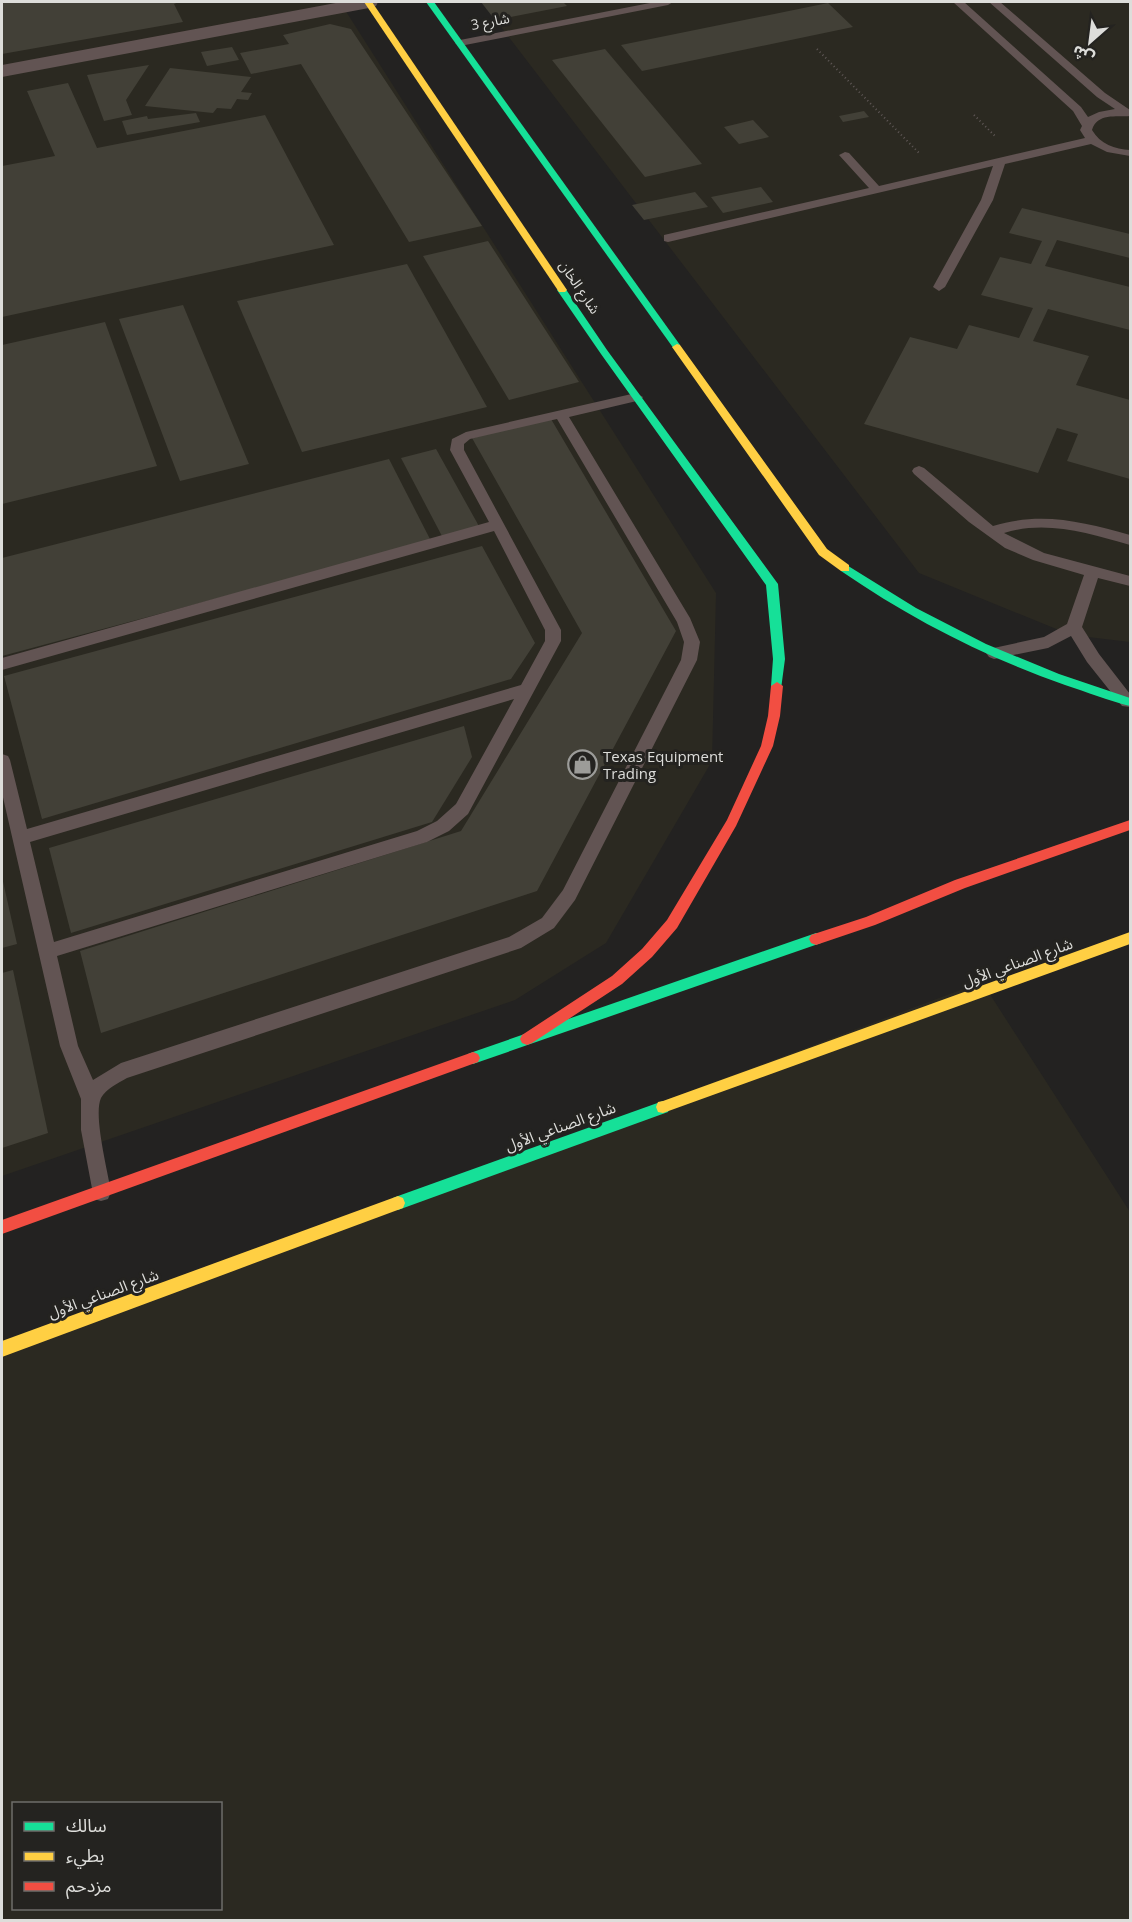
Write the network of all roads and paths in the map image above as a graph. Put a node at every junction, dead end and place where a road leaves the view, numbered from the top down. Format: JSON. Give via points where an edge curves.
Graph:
{"nodes":[{"id":1,"x":368,"y":2,"type":"edge"},
{"id":2,"x":430,"y":2,"type":"edge"},
{"id":3,"x":668,"y":2,"type":"edge"},
{"id":4,"x":958,"y":2,"type":"edge"},
{"id":5,"x":994,"y":2,"type":"edge"},
{"id":6,"x":460,"y":43,"type":"junction"},
{"id":7,"x":817,"y":49,"type":"dead end"},
{"id":8,"x":2,"y":71,"type":"edge"},
{"id":9,"x":1129,"y":113,"type":"edge"},
{"id":10,"x":974,"y":115,"type":"dead end"},
{"id":11,"x":1087,"y":124,"type":"junction"},
{"id":12,"x":992,"y":137,"type":"dead end"},
{"id":13,"x":1092,"y":140,"type":"junction"},
{"id":14,"x":929,"y":151,"type":"dead end"},
{"id":15,"x":1131,"y":153,"type":"edge"},
{"id":16,"x":920,"y":154,"type":"junction"},
{"id":17,"x":845,"y":155,"type":"dead end"},
{"id":18,"x":909,"y":156,"type":"dead end"},
{"id":19,"x":1000,"y":162,"type":"junction"},
{"id":20,"x":877,"y":190,"type":"junction"},
{"id":21,"x":668,"y":238,"type":"dead end"},
{"id":22,"x":939,"y":287,"type":"dead end"},
{"id":23,"x":636,"y":397,"type":"junction"},
{"id":24,"x":561,"y":414,"type":"junction"},
{"id":25,"x":919,"y":471,"type":"dead end"},
{"id":26,"x":496,"y":525,"type":"junction"},
{"id":27,"x":991,"y":532,"type":"junction"},
{"id":28,"x":1131,"y":540,"type":"edge"},
{"id":29,"x":1093,"y":570,"type":"junction"},
{"id":30,"x":1131,"y":581,"type":"edge"},
{"id":31,"x":1074,"y":627,"type":"junction"},
{"id":32,"x":992,"y":653,"type":"junction"},
{"id":33,"x":2,"y":664,"type":"edge"},
{"id":34,"x":527,"y":689,"type":"junction"},
{"id":35,"x":1129,"y":702,"type":"edge"},
{"id":36,"x":2,"y":760,"type":"edge"},
{"id":37,"x":1131,"y":825,"type":"edge"},
{"id":38,"x":20,"y":838,"type":"junction"},
{"id":39,"x":1131,"y":938,"type":"edge"},
{"id":40,"x":46,"y":952,"type":"junction"},
{"id":41,"x":527,"y":1040,"type":"junction"},
{"id":42,"x":91,"y":1099,"type":"junction"},
{"id":43,"x":101,"y":1192,"type":"junction"},
{"id":44,"x":2,"y":1227,"type":"edge"},
{"id":45,"x":2,"y":1349,"type":"edge"}],
"edges":[{"from":1,"to":8,"type":"street"},
{"from":1,"to":23,"type":"main road","name":"شارع الخان"},
{"from":2,"to":6,"type":"main road"},
{"from":3,"to":6,"type":"lane","name":"شارع 3"},
{"from":4,"to":11,"type":"lane","via":[[1077,109]]},
{"from":5,"to":9,"type":"lane","via":[[1101,95]]},
{"from":6,"to":32,"type":"main road","via":[[823,552],[892,601]]},
{"from":7,"to":16,"type":"path"},
{"from":9,"to":11,"type":"lane","via":[[1102,114]]},
{"from":10,"to":12,"type":"path","via":[[995,136]]},
{"from":11,"to":13,"type":"lane"},
{"from":13,"to":15,"type":"lane","via":[[1113,151]]},
{"from":13,"to":19,"type":"lane"},
{"from":14,"to":16,"type":"path"},
{"from":16,"to":18,"type":"path"},
{"from":17,"to":20,"type":"lane"},
{"from":19,"to":20,"type":"lane"},
{"from":19,"to":22,"type":"lane","via":[[987,200]]},
{"from":20,"to":21,"type":"lane"},
{"from":23,"to":24,"type":"lane"},
{"from":23,"to":41,"type":"main road","name":"شارع الخان","via":[[772,584],[779,659],[774,716],[767,746],[732,822],[672,924],[617,980]]},
{"from":24,"to":26,"type":"lane","via":[[466,436],[457,442],[457,450]]},
{"from":24,"to":42,"type":"lane","via":[[685,622],[692,642],[689,660],[560,910],[548,923],[515,943],[121,1071],[108,1078]]},
{"from":25,"to":27,"type":"lane"},
{"from":26,"to":33,"type":"lane"},
{"from":26,"to":34,"type":"lane","via":[[553,630],[549,651]]},
{"from":27,"to":28,"type":"lane","via":[[1021,522],[1052,520]]},
{"from":27,"to":29,"type":"lane","via":[[1025,551]]},
{"from":29,"to":30,"type":"lane"},
{"from":29,"to":31,"type":"lane"},
{"from":31,"to":32,"type":"lane","via":[[1048,642]]},
{"from":31,"to":35,"type":"lane","via":[[1082,643]]},
{"from":32,"to":35,"type":"main road"},
{"from":34,"to":38,"type":"lane"},
{"from":34,"to":40,"type":"lane","via":[[462,809],[434,832]]},
{"from":36,"to":38,"type":"lane"},
{"from":37,"to":41,"type":"main road"},
{"from":38,"to":40,"type":"lane"},
{"from":39,"to":45,"type":"main road","name":"شارع الصناعي الأول"},
{"from":40,"to":42,"type":"lane","via":[[69,1046]]},
{"from":41,"to":43,"type":"main road"},
{"from":42,"to":43,"type":"lane","via":[[89,1110]]},
{"from":43,"to":44,"type":"main road"}]}
